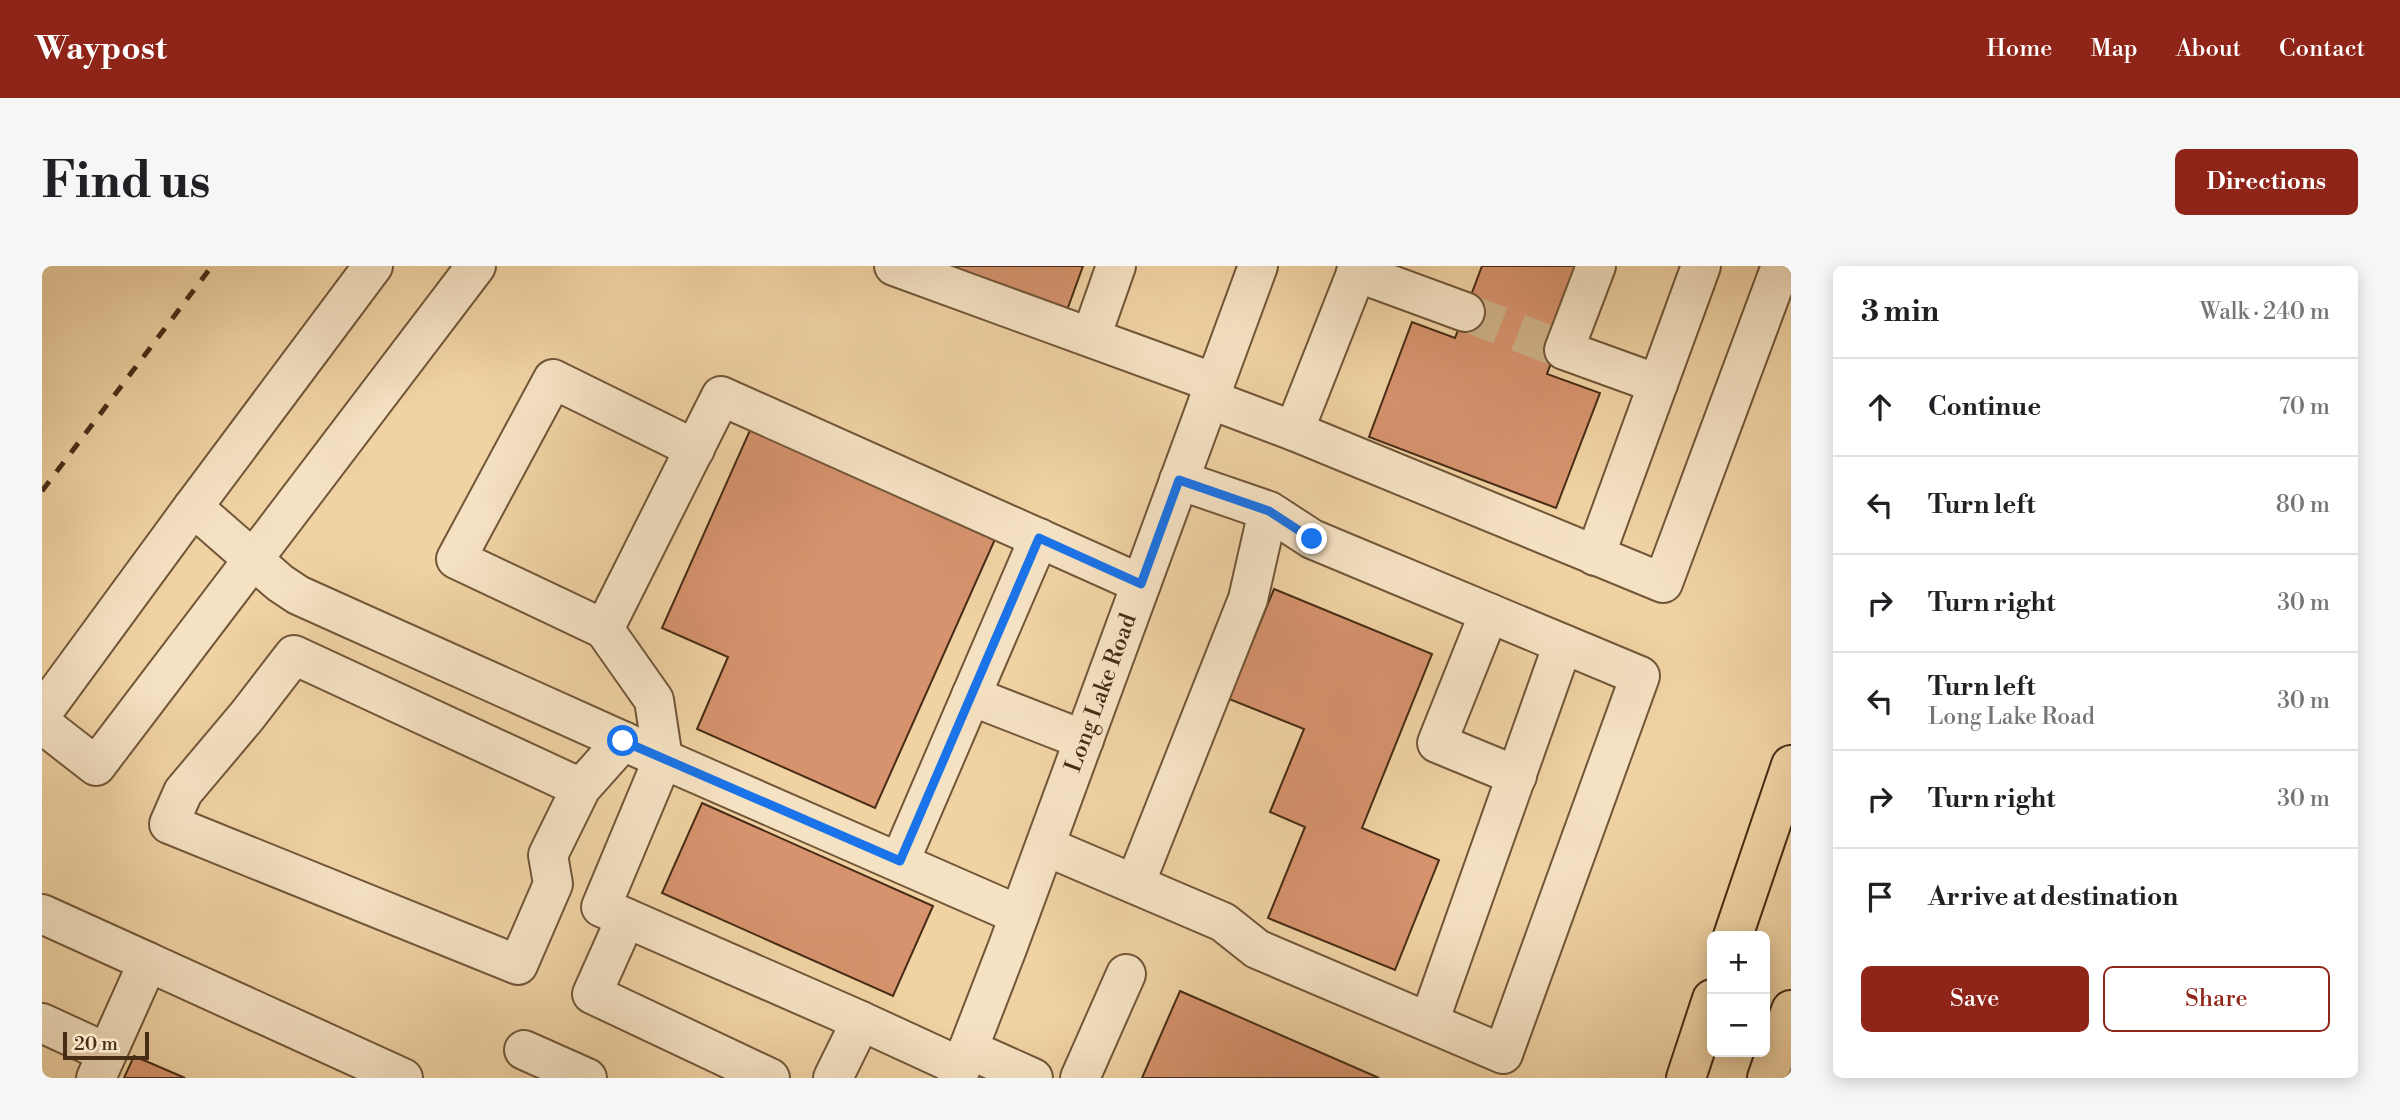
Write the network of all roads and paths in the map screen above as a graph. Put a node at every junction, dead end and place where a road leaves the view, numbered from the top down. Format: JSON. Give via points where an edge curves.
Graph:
{"nodes":[{"id":1,"x":373,"y":266,"type":"edge"},
{"id":2,"x":476,"y":266,"type":"edge"},
{"id":3,"x":894,"y":266,"type":"edge"},
{"id":4,"x":1116,"y":266,"type":"edge"},
{"id":5,"x":1258,"y":266,"type":"edge"},
{"id":6,"x":1596,"y":266,"type":"edge"},
{"id":7,"x":1701,"y":266,"type":"edge"},
{"id":8,"x":1782,"y":266,"type":"edge"},
{"id":9,"x":1357,"y":269,"type":"edge"},
{"id":10,"x":1465,"y":312,"type":"tunnel mouth"},
{"id":11,"x":1091,"y":337,"type":"junction"},
{"id":12,"x":1658,"y":384,"type":"junction"},
{"id":13,"x":1212,"y":391,"type":"junction"},
{"id":14,"x":1294,"y":431,"type":"junction"},
{"id":15,"x":695,"y":449,"type":"junction"},
{"id":16,"x":1179,"y":480,"type":"junction"},
{"id":17,"x":193,"y":507,"type":"junction"},
{"id":18,"x":1268,"y":511,"type":"junction"},
{"id":19,"x":1039,"y":538,"type":"junction"},
{"id":20,"x":1595,"y":555,"type":"junction"},
{"id":21,"x":252,"y":560,"type":"junction"},
{"id":22,"x":1141,"y":584,"type":"junction"},
{"id":23,"x":1489,"y":613,"type":"junction"},
{"id":24,"x":604,"y":629,"type":"junction"},
{"id":25,"x":1563,"y":644,"type":"junction"},
{"id":26,"x":971,"y":695,"type":"junction"},
{"id":27,"x":42,"y":713,"type":"edge"},
{"id":28,"x":42,"y":724,"type":"edge"},
{"id":29,"x":1084,"y":740,"type":"junction"},
{"id":30,"x":623,"y":741,"type":"junction"},
{"id":31,"x":663,"y":759,"type":"junction"},
{"id":32,"x":1791,"y":765,"type":"edge"},
{"id":33,"x":1517,"y":776,"type":"junction"},
{"id":34,"x":581,"y":788,"type":"junction"},
{"id":35,"x":1045,"y":846,"type":"junction"},
{"id":36,"x":900,"y":861,"type":"junction"},
{"id":37,"x":1135,"y":884,"type":"junction"},
{"id":38,"x":42,"y":914,"type":"edge"},
{"id":39,"x":1019,"y":915,"type":"junction"},
{"id":40,"x":625,"y":918,"type":"junction"},
{"id":41,"x":1735,"y":931,"type":"edge"},
{"id":42,"x":148,"y":961,"type":"junction"},
{"id":43,"x":1126,"y":974,"type":"dead end"},
{"id":44,"x":1791,"y":1010,"type":"edge"},
{"id":45,"x":1707,"y":1014,"type":"edge"},
{"id":46,"x":860,"y":1021,"type":"junction"},
{"id":47,"x":1429,"y":1022,"type":"junction"},
{"id":48,"x":42,"y":1023,"type":"edge"},
{"id":49,"x":524,"y":1050,"type":"dead end"},
{"id":50,"x":102,"y":1065,"type":"edge"},
{"id":51,"x":962,"y":1065,"type":"edge"},
{"id":52,"x":403,"y":1078,"type":"edge"},
{"id":53,"x":587,"y":1078,"type":"edge"},
{"id":54,"x":770,"y":1078,"type":"edge"},
{"id":55,"x":833,"y":1078,"type":"edge"},
{"id":56,"x":1034,"y":1078,"type":"edge"},
{"id":57,"x":1080,"y":1078,"type":"edge"},
{"id":58,"x":1686,"y":1078,"type":"edge"},
{"id":59,"x":1767,"y":1078,"type":"edge"}],
"edges":[{"from":1,"to":17,"type":"street"},
{"from":2,"to":21,"type":"street"},
{"from":3,"to":11,"type":"street"},
{"from":4,"to":11,"type":"street"},
{"from":5,"to":13,"type":"street","name":"Long Lake Road"},
{"from":6,"to":12,"type":"street","via":[[1560,348]]},
{"from":7,"to":12,"type":"street"},
{"from":8,"to":20,"type":"street","via":[[1663,583]]},
{"from":9,"to":10,"type":"street"},
{"from":9,"to":14,"type":"street"},
{"from":11,"to":13,"type":"street"},
{"from":12,"to":20,"type":"street"},
{"from":13,"to":14,"type":"street"},
{"from":13,"to":16,"type":"street","name":"Long Lake Road"},
{"from":14,"to":20,"type":"street"},
{"from":15,"to":19,"type":"street","via":[[722,396]]},
{"from":15,"to":24,"type":"street"},
{"from":15,"to":24,"type":"street","via":[[553,379],[456,559]]},
{"from":16,"to":18,"type":"street"},
{"from":16,"to":22,"type":"street","name":"Long Lake Road"},
{"from":17,"to":21,"type":"street"},
{"from":17,"to":27,"type":"street"},
{"from":18,"to":23,"type":"street","via":[[1312,539]]},
{"from":18,"to":37,"type":"street","via":[[1248,599]]},
{"from":19,"to":22,"type":"street"},
{"from":19,"to":26,"type":"street"},
{"from":21,"to":28,"type":"street","via":[[96,766]]},
{"from":21,"to":30,"type":"street","via":[[298,595]]},
{"from":22,"to":29,"type":"street","name":"Long Lake Road"},
{"from":23,"to":25,"type":"street"},
{"from":23,"to":33,"type":"street","via":[[1437,743]]},
{"from":24,"to":31,"type":"street","via":[[654,700]]},
{"from":25,"to":33,"type":"street"},
{"from":25,"to":47,"type":"street","via":[[1640,676],[1503,1054]]},
{"from":26,"to":29,"type":"street"},
{"from":26,"to":36,"type":"street"},
{"from":29,"to":35,"type":"street","name":"Long Lake Road"},
{"from":30,"to":31,"type":"street"},
{"from":30,"to":34,"type":"street"},
{"from":31,"to":36,"type":"street"},
{"from":31,"to":40,"type":"street","via":[[601,907]]},
{"from":32,"to":41,"type":"highway"},
{"from":33,"to":47,"type":"street"},
{"from":34,"to":34,"type":"street","via":[[548,855],[553,884],[518,965],[169,824],[183,792],[294,655]]},
{"from":35,"to":37,"type":"street"},
{"from":35,"to":39,"type":"street","name":"Long Lake Road"},
{"from":36,"to":39,"type":"street"},
{"from":37,"to":47,"type":"street","via":[[1223,922],[1256,949]]},
{"from":38,"to":42,"type":"street"},
{"from":39,"to":51,"type":"street","name":"Long Lake Road"},
{"from":40,"to":46,"type":"street"},
{"from":40,"to":54,"type":"street","via":[[592,994]]},
{"from":42,"to":50,"type":"street"},
{"from":42,"to":52,"type":"street"},
{"from":43,"to":57,"type":"street"},
{"from":44,"to":59,"type":"highway"},
{"from":45,"to":58,"type":"highway"},
{"from":46,"to":51,"type":"street"},
{"from":46,"to":55,"type":"street"},
{"from":48,"to":50,"type":"street"},
{"from":49,"to":53,"type":"street"},
{"from":51,"to":56,"type":"street"}]}
